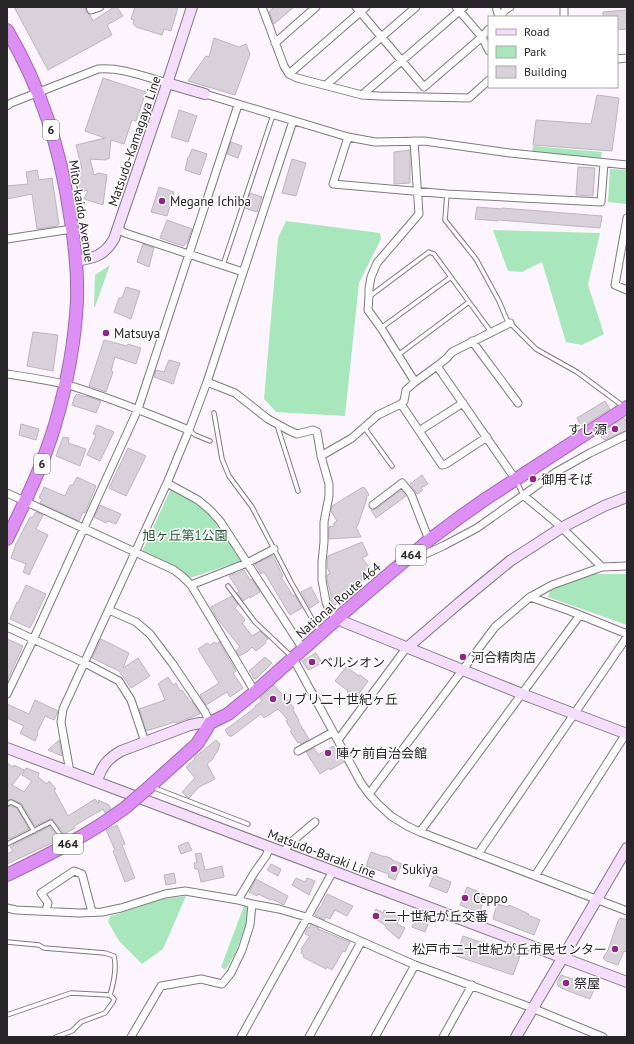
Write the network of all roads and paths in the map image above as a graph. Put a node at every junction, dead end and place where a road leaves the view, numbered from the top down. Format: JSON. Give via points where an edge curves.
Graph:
{"nodes":[{"id":1,"x":90,"y":7,"type":"edge"},
{"id":2,"x":100,"y":7,"type":"edge"},
{"id":3,"x":192,"y":7,"type":"edge"},
{"id":4,"x":316,"y":7,"type":"edge"},
{"id":5,"x":366,"y":7,"type":"edge"},
{"id":6,"x":416,"y":7,"type":"edge"},
{"id":7,"x":510,"y":7,"type":"edge"},
{"id":8,"x":264,"y":8,"type":"edge"},
{"id":9,"x":460,"y":8,"type":"edge"},
{"id":10,"x":358,"y":10,"type":"edge"},
{"id":11,"x":500,"y":16,"type":"edge"},
{"id":12,"x":7,"y":30,"type":"edge"},
{"id":13,"x":488,"y":30,"type":"edge"},
{"id":14,"x":382,"y":37,"type":"junction"},
{"id":15,"x":482,"y":37,"type":"junction"},
{"id":16,"x":275,"y":43,"type":"junction"},
{"id":17,"x":488,"y":49,"type":"edge"},
{"id":18,"x":403,"y":61,"type":"junction"},
{"id":19,"x":289,"y":74,"type":"junction"},
{"id":20,"x":488,"y":81,"type":"edge"},
{"id":21,"x":167,"y":83,"type":"junction"},
{"id":22,"x":326,"y":85,"type":"junction"},
{"id":23,"x":424,"y":87,"type":"junction"},
{"id":24,"x":38,"y":93,"type":"junction"},
{"id":25,"x":205,"y":94,"type":"joint"},
{"id":26,"x":362,"y":95,"type":"junction"},
{"id":27,"x":427,"y":97,"type":"junction"},
{"id":28,"x":238,"y":105,"type":"junction"},
{"id":29,"x":7,"y":106,"type":"edge"},
{"id":30,"x":273,"y":115,"type":"junction"},
{"id":31,"x":293,"y":121,"type":"junction"},
{"id":32,"x":348,"y":137,"type":"junction"},
{"id":33,"x":414,"y":141,"type":"junction"},
{"id":34,"x":604,"y":163,"type":"junction"},
{"id":35,"x":627,"y":165,"type":"edge"},
{"id":36,"x":418,"y":192,"type":"junction"},
{"id":37,"x":447,"y":194,"type":"junction"},
{"id":38,"x":627,"y":218,"type":"edge"},
{"id":39,"x":72,"y":228,"type":"junction"},
{"id":40,"x":118,"y":229,"type":"junction"},
{"id":41,"x":7,"y":239,"type":"edge"},
{"id":42,"x":189,"y":254,"type":"junction"},
{"id":43,"x":76,"y":261,"type":"junction"},
{"id":44,"x":223,"y":265,"type":"junction"},
{"id":45,"x":243,"y":272,"type":"junction"},
{"id":46,"x":451,"y":277,"type":"junction"},
{"id":47,"x":627,"y":290,"type":"edge"},
{"id":48,"x":369,"y":296,"type":"junction"},
{"id":49,"x":469,"y":302,"type":"junction"},
{"id":50,"x":510,"y":323,"type":"junction"},
{"id":51,"x":381,"y":328,"type":"junction"},
{"id":52,"x":491,"y":332,"type":"junction"},
{"id":53,"x":472,"y":341,"type":"junction"},
{"id":54,"x":398,"y":356,"type":"junction"},
{"id":55,"x":437,"y":366,"type":"junction"},
{"id":56,"x":7,"y":374,"type":"edge"},
{"id":57,"x":207,"y":382,"type":"junction"},
{"id":58,"x":415,"y":382,"type":"junction"},
{"id":59,"x":65,"y":385,"type":"junction"},
{"id":60,"x":462,"y":403,"type":"junction"},
{"id":61,"x":518,"y":403,"type":"dead end"},
{"id":62,"x":401,"y":404,"type":"junction"},
{"id":63,"x":626,"y":408,"type":"edge"},
{"id":64,"x":138,"y":409,"type":"junction"},
{"id":65,"x":214,"y":413,"type":"dead end"},
{"id":66,"x":276,"y":424,"type":"junction"},
{"id":67,"x":364,"y":427,"type":"junction"},
{"id":68,"x":189,"y":430,"type":"junction"},
{"id":69,"x":419,"y":432,"type":"junction"},
{"id":70,"x":627,"y":435,"type":"edge"},
{"id":71,"x":487,"y":437,"type":"junction"},
{"id":72,"x":210,"y":441,"type":"dead end"},
{"id":73,"x":321,"y":456,"type":"junction"},
{"id":74,"x":392,"y":466,"type":"dead end"},
{"id":75,"x":516,"y":480,"type":"junction"},
{"id":76,"x":167,"y":483,"type":"junction"},
{"id":77,"x":298,"y":491,"type":"dead end"},
{"id":78,"x":7,"y":493,"type":"edge"},
{"id":79,"x":523,"y":495,"type":"junction"},
{"id":80,"x":627,"y":497,"type":"edge"},
{"id":81,"x":25,"y":501,"type":"junction"},
{"id":82,"x":373,"y":505,"type":"dead end"},
{"id":83,"x":83,"y":528,"type":"junction"},
{"id":84,"x":561,"y":528,"type":"junction"},
{"id":85,"x":7,"y":539,"type":"edge"},
{"id":86,"x":429,"y":540,"type":"junction"},
{"id":87,"x":274,"y":549,"type":"junction"},
{"id":88,"x":135,"y":553,"type":"junction"},
{"id":89,"x":407,"y":558,"type":"junction"},
{"id":90,"x":247,"y":563,"type":"junction"},
{"id":91,"x":627,"y":566,"type":"edge"},
{"id":92,"x":602,"y":567,"type":"junction"},
{"id":93,"x":191,"y":585,"type":"junction"},
{"id":94,"x":228,"y":586,"type":"dead end"},
{"id":95,"x":530,"y":597,"type":"junction"},
{"id":96,"x":109,"y":610,"type":"junction"},
{"id":97,"x":580,"y":615,"type":"junction"},
{"id":98,"x":338,"y":618,"type":"junction"},
{"id":99,"x":7,"y":627,"type":"edge"},
{"id":100,"x":321,"y":633,"type":"junction"},
{"id":101,"x":627,"y":635,"type":"edge"},
{"id":102,"x":33,"y":640,"type":"junction"},
{"id":103,"x":408,"y":647,"type":"junction"},
{"id":104,"x":303,"y":649,"type":"junction"},
{"id":105,"x":293,"y":658,"type":"junction"},
{"id":106,"x":85,"y":663,"type":"junction"},
{"id":107,"x":463,"y":669,"type":"junction"},
{"id":108,"x":255,"y":692,"type":"junction"},
{"id":109,"x":7,"y":694,"type":"edge"},
{"id":110,"x":522,"y":694,"type":"junction"},
{"id":111,"x":574,"y":714,"type":"junction"},
{"id":112,"x":210,"y":723,"type":"junction"},
{"id":113,"x":333,"y":732,"type":"junction"},
{"id":114,"x":627,"y":733,"type":"edge"},
{"id":115,"x":338,"y":740,"type":"junction"},
{"id":116,"x":145,"y":742,"type":"junction"},
{"id":117,"x":7,"y":748,"type":"edge"},
{"id":118,"x":298,"y":751,"type":"dead end"},
{"id":119,"x":70,"y":772,"type":"junction"},
{"id":120,"x":97,"y":781,"type":"junction"},
{"id":121,"x":149,"y":787,"type":"junction"},
{"id":122,"x":369,"y":794,"type":"junction"},
{"id":123,"x":7,"y":799,"type":"edge"},
{"id":124,"x":9,"y":803,"type":"edge"},
{"id":125,"x":315,"y":822,"type":"dead end"},
{"id":126,"x":248,"y":824,"type":"dead end"},
{"id":127,"x":34,"y":831,"type":"junction"},
{"id":128,"x":420,"y":832,"type":"junction"},
{"id":129,"x":7,"y":844,"type":"edge"},
{"id":130,"x":67,"y":845,"type":"junction"},
{"id":131,"x":270,"y":847,"type":"junction"},
{"id":132,"x":627,"y":848,"type":"edge"},
{"id":133,"x":284,"y":852,"type":"junction"},
{"id":134,"x":478,"y":854,"type":"junction"},
{"id":135,"x":333,"y":871,"type":"junction"},
{"id":136,"x":7,"y":875,"type":"edge"},
{"id":137,"x":536,"y":876,"type":"junction"},
{"id":138,"x":235,"y":899,"type":"junction"},
{"id":139,"x":596,"y":900,"type":"junction"},
{"id":140,"x":252,"y":904,"type":"junction"},
{"id":141,"x":7,"y":908,"type":"edge"},
{"id":142,"x":46,"y":911,"type":"junction"},
{"id":143,"x":627,"y":911,"type":"edge"},
{"id":144,"x":92,"y":912,"type":"junction"},
{"id":145,"x":306,"y":917,"type":"junction"},
{"id":146,"x":7,"y":942,"type":"edge"},
{"id":147,"x":361,"y":942,"type":"junction"},
{"id":148,"x":563,"y":958,"type":"junction"},
{"id":149,"x":415,"y":965,"type":"junction"},
{"id":150,"x":627,"y":982,"type":"edge"},
{"id":151,"x":472,"y":985,"type":"junction"},
{"id":152,"x":110,"y":995,"type":"junction"},
{"id":153,"x":533,"y":1008,"type":"junction"},
{"id":154,"x":7,"y":1015,"type":"edge"},
{"id":155,"x":589,"y":1034,"type":"edge"},
{"id":156,"x":56,"y":1037,"type":"edge"},
{"id":157,"x":131,"y":1037,"type":"edge"},
{"id":158,"x":241,"y":1037,"type":"edge"},
{"id":159,"x":309,"y":1037,"type":"edge"},
{"id":160,"x":375,"y":1037,"type":"edge"},
{"id":161,"x":443,"y":1037,"type":"edge"},
{"id":162,"x":516,"y":1037,"type":"edge"},
{"id":163,"x":603,"y":1037,"type":"edge"}],
"edges":[{"from":1,"to":2,"type":"street","via":[[91,10]]},
{"from":3,"to":21,"type":"street","name":"Matsudo-Kamagaya Line"},
{"from":4,"to":16,"type":"street"},
{"from":5,"to":10,"type":"street"},
{"from":6,"to":14,"type":"street"},
{"from":7,"to":11,"type":"street"},
{"from":8,"to":16,"type":"street"},
{"from":9,"to":15,"type":"street"},
{"from":9,"to":18,"type":"street"},
{"from":10,"to":14,"type":"street"},
{"from":10,"to":19,"type":"street"},
{"from":12,"to":24,"type":"highway","name":"Mito-kaido Avenue","number":"6"},
{"from":13,"to":15,"type":"street"},
{"from":14,"to":18,"type":"street"},
{"from":14,"to":22,"type":"street"},
{"from":15,"to":17,"type":"street"},
{"from":15,"to":23,"type":"street"},
{"from":16,"to":19,"type":"street"},
{"from":18,"to":23,"type":"street"},
{"from":18,"to":26,"type":"street"},
{"from":19,"to":22,"type":"street"},
{"from":20,"to":27,"type":"street","via":[[468,98]]},
{"from":21,"to":24,"type":"street","via":[[109,68],[98,69]]},
{"from":21,"to":25,"type":"street"},
{"from":21,"to":40,"type":"street","name":"Matsudo-Kamagaya Line"},
{"from":22,"to":26,"type":"street"},
{"from":23,"to":27,"type":"street"},
{"from":24,"to":29,"type":"street"},
{"from":24,"to":39,"type":"highway","name":"Mito-kaido Avenue","number":"6","via":[[57,148]]},
{"from":25,"to":28,"type":"street"},
{"from":26,"to":27,"type":"street"},
{"from":28,"to":30,"type":"street"},
{"from":28,"to":42,"type":"street"},
{"from":30,"to":31,"type":"street"},
{"from":30,"to":44,"type":"lane"},
{"from":31,"to":32,"type":"street"},
{"from":31,"to":45,"type":"street"},
{"from":32,"to":33,"type":"street","via":[[375,142]]},
{"from":32,"to":36,"type":"street","via":[[334,184]]},
{"from":33,"to":34,"type":"street"},
{"from":33,"to":36,"type":"street"},
{"from":34,"to":35,"type":"street"},
{"from":34,"to":37,"type":"street","via":[[601,202]]},
{"from":36,"to":37,"type":"street"},
{"from":36,"to":48,"type":"street","via":[[419,214],[377,263],[371,277]]},
{"from":37,"to":50,"type":"lane","via":[[445,220],[476,259]]},
{"from":38,"to":47,"type":"street","via":[[615,285]]},
{"from":39,"to":41,"type":"street"},
{"from":39,"to":43,"type":"highway","name":"Mito-kaido Avenue","number":"6"},
{"from":40,"to":42,"type":"street"},
{"from":40,"to":43,"type":"street","name":"Matsudo-Kamagaya Line","via":[[106,251],[92,258]]},
{"from":42,"to":44,"type":"street"},
{"from":42,"to":64,"type":"street"},
{"from":43,"to":59,"type":"highway","name":"Mito-kaido Avenue","number":"6","via":[[75,323]]},
{"from":44,"to":45,"type":"street"},
{"from":45,"to":57,"type":"street"},
{"from":46,"to":48,"type":"lane","via":[[434,254],[429,252]]},
{"from":46,"to":49,"type":"lane"},
{"from":46,"to":51,"type":"lane"},
{"from":48,"to":51,"type":"street","via":[[368,310]]},
{"from":49,"to":52,"type":"lane"},
{"from":49,"to":54,"type":"lane"},
{"from":50,"to":52,"type":"street"},
{"from":50,"to":63,"type":"lane","via":[[536,349],[577,372]]},
{"from":51,"to":54,"type":"street"},
{"from":52,"to":53,"type":"street"},
{"from":53,"to":55,"type":"street","via":[[452,352]]},
{"from":53,"to":61,"type":"street"},
{"from":54,"to":58,"type":"street"},
{"from":55,"to":58,"type":"street"},
{"from":55,"to":60,"type":"street"},
{"from":56,"to":59,"type":"street"},
{"from":57,"to":66,"type":"street","via":[[235,393]]},
{"from":57,"to":68,"type":"street"},
{"from":58,"to":62,"type":"street","via":[[406,390]]},
{"from":59,"to":64,"type":"street"},
{"from":59,"to":81,"type":"highway","name":"Mito-kaido Avenue","number":"6","via":[[42,464]]},
{"from":60,"to":69,"type":"street"},
{"from":60,"to":71,"type":"street"},
{"from":62,"to":67,"type":"street","via":[[378,415]]},
{"from":62,"to":69,"type":"street"},
{"from":63,"to":75,"type":"highway","name":"National Route 464","number":"464"},
{"from":64,"to":68,"type":"street"},
{"from":64,"to":83,"type":"street"},
{"from":65,"to":87,"type":"lane","via":[[222,459],[228,476],[252,507]]},
{"from":66,"to":73,"type":"street","via":[[297,434],[313,430],[317,432]]},
{"from":66,"to":77,"type":"lane"},
{"from":67,"to":73,"type":"street","via":[[352,438]]},
{"from":67,"to":74,"type":"lane"},
{"from":68,"to":72,"type":"lane"},
{"from":68,"to":76,"type":"street"},
{"from":69,"to":71,"type":"street","via":[[442,464],[446,464]]},
{"from":70,"to":79,"type":"street","via":[[556,472]]},
{"from":71,"to":75,"type":"street"},
{"from":73,"to":98,"type":"street","via":[[329,484],[324,522],[322,580],[330,612]]},
{"from":75,"to":79,"type":"lane"},
{"from":75,"to":86,"type":"highway","name":"National Route 464","number":"464"},
{"from":76,"to":88,"type":"street"},
{"from":76,"to":90,"type":"street","via":[[198,500],[210,510]]},
{"from":78,"to":81,"type":"street"},
{"from":79,"to":84,"type":"street"},
{"from":79,"to":89,"type":"street","via":[[477,528],[418,557]]},
{"from":80,"to":84,"type":"street"},
{"from":81,"to":83,"type":"street"},
{"from":81,"to":85,"type":"highway","name":"Mito-kaido Avenue","number":"6"},
{"from":82,"to":86,"type":"street","via":[[402,483],[411,494]]},
{"from":83,"to":88,"type":"street"},
{"from":83,"to":102,"type":"street"},
{"from":84,"to":92,"type":"street"},
{"from":84,"to":103,"type":"street","via":[[510,561]]},
{"from":86,"to":89,"type":"highway","name":"National Route 464","number":"464"},
{"from":87,"to":90,"type":"street"},
{"from":87,"to":100,"type":"lane"},
{"from":88,"to":93,"type":"street","via":[[174,570]]},
{"from":88,"to":96,"type":"street"},
{"from":89,"to":98,"type":"highway","name":"National Route 464","number":"464"},
{"from":90,"to":93,"type":"street"},
{"from":90,"to":104,"type":"street"},
{"from":91,"to":92,"type":"street"},
{"from":92,"to":95,"type":"street"},
{"from":93,"to":108,"type":"street"},
{"from":94,"to":105,"type":"lane","via":[[255,622]]},
{"from":95,"to":97,"type":"street"},
{"from":95,"to":107,"type":"street","via":[[495,627]]},
{"from":96,"to":106,"type":"street"},
{"from":96,"to":112,"type":"street","via":[[136,622],[150,634],[201,706]]},
{"from":97,"to":101,"type":"street"},
{"from":97,"to":110,"type":"street"},
{"from":98,"to":100,"type":"highway","name":"National Route 464","number":"464"},
{"from":98,"to":103,"type":"street"},
{"from":99,"to":102,"type":"street"},
{"from":100,"to":104,"type":"highway","name":"National Route 464","number":"464"},
{"from":101,"to":111,"type":"street"},
{"from":102,"to":106,"type":"street"},
{"from":102,"to":109,"type":"street"},
{"from":103,"to":107,"type":"street"},
{"from":103,"to":115,"type":"street"},
{"from":104,"to":105,"type":"highway","name":"National Route 464","number":"464"},
{"from":105,"to":108,"type":"highway","name":"National Route 464","number":"464"},
{"from":105,"to":113,"type":"street"},
{"from":106,"to":116,"type":"street","via":[[119,681],[131,700]]},
{"from":106,"to":119,"type":"street","via":[[63,709],[61,722]]},
{"from":107,"to":110,"type":"street"},
{"from":107,"to":122,"type":"street"},
{"from":108,"to":112,"type":"highway","name":"National Route 464","number":"464","via":[[228,714]]},
{"from":110,"to":111,"type":"street"},
{"from":110,"to":128,"type":"street"},
{"from":111,"to":114,"type":"street"},
{"from":111,"to":134,"type":"street"},
{"from":112,"to":116,"type":"street","via":[[200,723]]},
{"from":112,"to":121,"type":"highway","number":"464","via":[[197,744]]},
{"from":113,"to":115,"type":"street"},
{"from":113,"to":118,"type":"street"},
{"from":114,"to":137,"type":"street"},
{"from":115,"to":122,"type":"street"},
{"from":116,"to":120,"type":"street","via":[[112,756],[105,763]]},
{"from":117,"to":119,"type":"street","name":"Matsudo-Baraki Line"},
{"from":119,"to":120,"type":"street","name":"Matsudo-Baraki Line"},
{"from":120,"to":131,"type":"street","name":"Matsudo-Baraki Line"},
{"from":121,"to":126,"type":"lane"},
{"from":121,"to":130,"type":"highway","number":"464","bridge":true,"via":[[101,825]]},
{"from":122,"to":128,"type":"street","via":[[391,816]]},
{"from":123,"to":124,"type":"lane"},
{"from":124,"to":127,"type":"lane","via":[[19,806]]},
{"from":125,"to":133,"type":"street","via":[[289,844]]},
{"from":127,"to":129,"type":"lane"},
{"from":127,"to":130,"type":"lane","via":[[51,822]]},
{"from":128,"to":134,"type":"street"},
{"from":130,"to":136,"type":"highway","number":"464"},
{"from":131,"to":133,"type":"street","name":"Matsudo-Baraki Line"},
{"from":131,"to":138,"type":"street"},
{"from":132,"to":139,"type":"street"},
{"from":133,"to":135,"type":"street","name":"Matsudo-Baraki Line"},
{"from":134,"to":137,"type":"street"},
{"from":135,"to":145,"type":"street"},
{"from":135,"to":148,"type":"street","name":"Matsudo-Baraki Line"},
{"from":137,"to":139,"type":"street"},
{"from":138,"to":140,"type":"street"},
{"from":138,"to":144,"type":"street","via":[[185,891],[165,894],[121,908]]},
{"from":139,"to":143,"type":"street"},
{"from":139,"to":148,"type":"street"},
{"from":140,"to":145,"type":"street"},
{"from":140,"to":157,"type":"street","via":[[250,925],[242,950],[231,973],[222,984],[201,979],[161,986]]},
{"from":141,"to":142,"type":"street"},
{"from":142,"to":144,"type":"street"},
{"from":142,"to":144,"type":"street","via":[[48,903],[41,893],[74,871],[82,874]]},
{"from":145,"to":147,"type":"street"},
{"from":145,"to":158,"type":"street"},
{"from":146,"to":152,"type":"lane","via":[[114,956],[114,982]]},
{"from":147,"to":149,"type":"street"},
{"from":147,"to":159,"type":"street"},
{"from":148,"to":150,"type":"street","name":"Matsudo-Baraki Line"},
{"from":148,"to":153,"type":"street"},
{"from":149,"to":151,"type":"street"},
{"from":149,"to":160,"type":"street"},
{"from":151,"to":153,"type":"street"},
{"from":151,"to":161,"type":"street"},
{"from":152,"to":154,"type":"lane","via":[[71,993]]},
{"from":152,"to":156,"type":"lane","via":[[114,999],[104,1013],[81,1022],[72,1031]]},
{"from":153,"to":155,"type":"street"},
{"from":153,"to":162,"type":"street"},
{"from":155,"to":163,"type":"street"}]}
